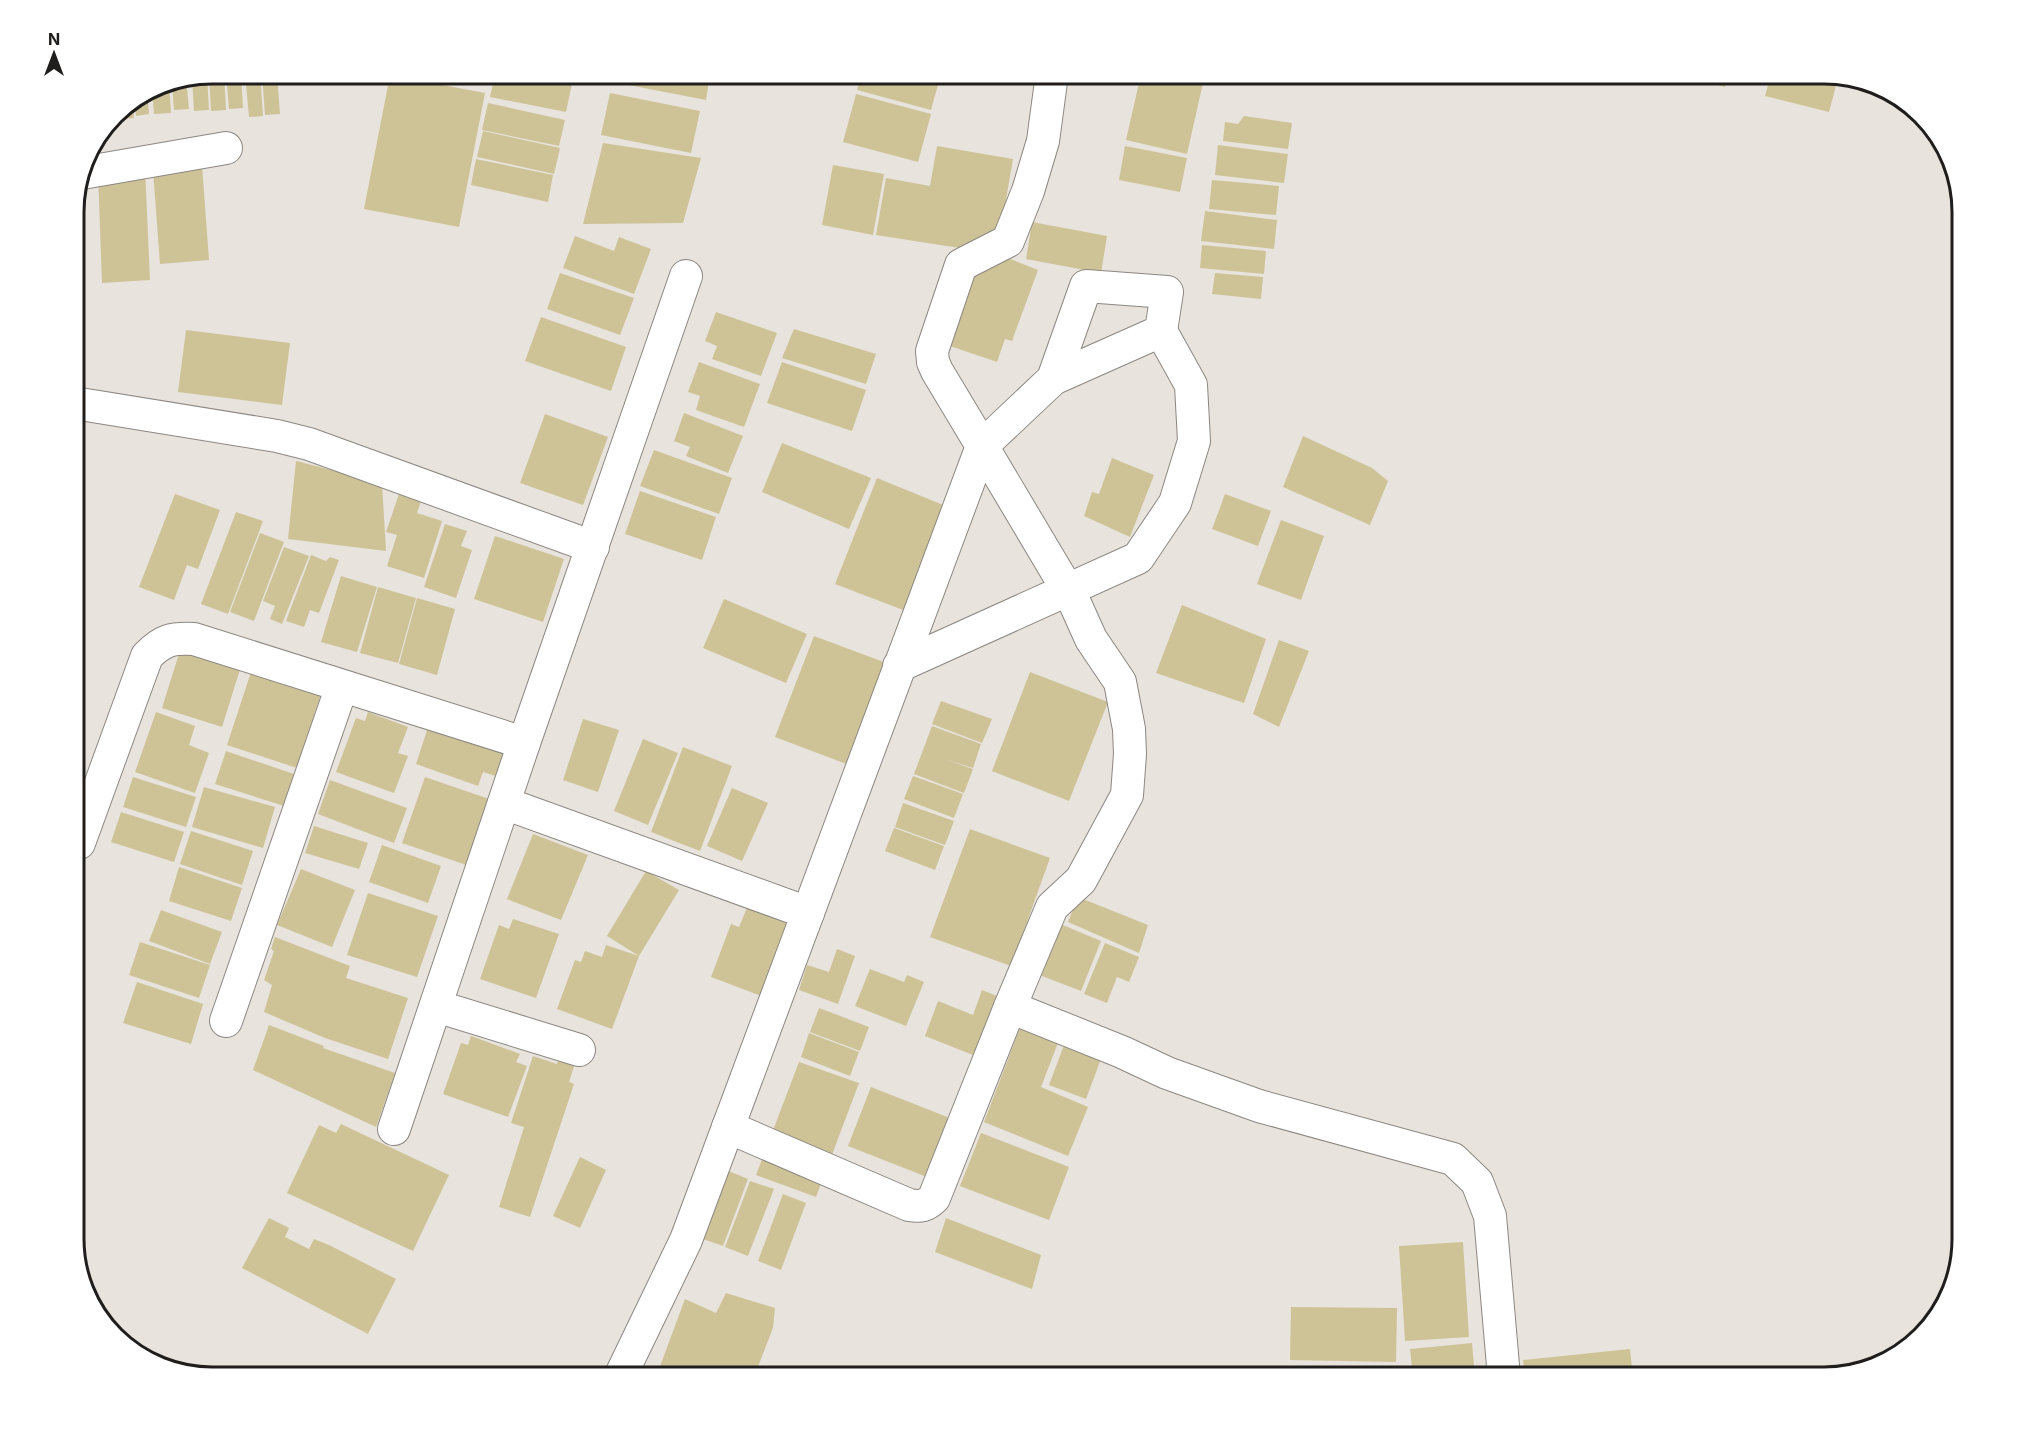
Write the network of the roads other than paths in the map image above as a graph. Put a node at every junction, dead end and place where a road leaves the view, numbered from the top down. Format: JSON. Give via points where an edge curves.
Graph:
{"nodes":[{"id":1,"x":1051,"y":84,"type":"edge"},
{"id":2,"x":226,"y":148,"type":"dead end"},
{"id":3,"x":91,"y":171,"type":"edge"},
{"id":4,"x":686,"y":276,"type":"dead end"},
{"id":5,"x":1161,"y":331,"type":"junction"},
{"id":6,"x":1053,"y":379,"type":"junction"},
{"id":7,"x":84,"y":405,"type":"edge"},
{"id":8,"x":982,"y":446,"type":"junction"},
{"id":9,"x":594,"y":547,"type":"junction"},
{"id":10,"x":1068,"y":590,"type":"junction"},
{"id":11,"x":900,"y":666,"type":"junction"},
{"id":12,"x":342,"y":686,"type":"junction"},
{"id":13,"x":524,"y":743,"type":"junction"},
{"id":14,"x":504,"y":803,"type":"junction"},
{"id":15,"x":84,"y":829,"type":"edge"},
{"id":16,"x":808,"y":913,"type":"junction"},
{"id":17,"x":436,"y":1006,"type":"junction"},
{"id":18,"x":1010,"y":1007,"type":"junction"},
{"id":19,"x":226,"y":1021,"type":"dead end"},
{"id":20,"x":579,"y":1050,"type":"dead end"},
{"id":21,"x":728,"y":1126,"type":"junction"},
{"id":22,"x":394,"y":1129,"type":"dead end"},
{"id":23,"x":625,"y":1367,"type":"edge"},
{"id":24,"x":1503,"y":1367,"type":"edge"}],
"edges":[{"from":1,"to":8,"type":"street","via":[[1043,141],[1008,241],[961,265],[932,351],[937,371]]},
{"from":2,"to":3,"type":"street"},
{"from":4,"to":9,"type":"street"},
{"from":5,"to":6,"type":"street"},
{"from":5,"to":6,"type":"street","via":[[1167,292],[1086,286]]},
{"from":5,"to":10,"type":"street","via":[[1191,385],[1194,441],[1175,503],[1138,558]]},
{"from":6,"to":8,"type":"street"},
{"from":7,"to":9,"type":"street","via":[[309,444]]},
{"from":8,"to":10,"type":"street"},
{"from":8,"to":11,"type":"street"},
{"from":9,"to":13,"type":"street"},
{"from":10,"to":11,"type":"street"},
{"from":10,"to":18,"type":"street","via":[[1091,639],[1120,682],[1129,729],[1126,795],[1081,880],[1052,907]]},
{"from":11,"to":16,"type":"street"},
{"from":12,"to":13,"type":"street"},
{"from":12,"to":15,"type":"street","via":[[194,639],[160,643],[147,656]]},
{"from":12,"to":19,"type":"street"},
{"from":13,"to":14,"type":"street"},
{"from":14,"to":16,"type":"street"},
{"from":14,"to":17,"type":"street"},
{"from":16,"to":21,"type":"street"},
{"from":17,"to":20,"type":"street"},
{"from":17,"to":22,"type":"street"},
{"from":18,"to":21,"type":"street","via":[[934,1198],[927,1204],[909,1205]]},
{"from":18,"to":24,"type":"street","via":[[1167,1073],[1259,1106],[1453,1159],[1477,1182],[1490,1216]]},
{"from":21,"to":23,"type":"street","via":[[686,1240]]}]}
